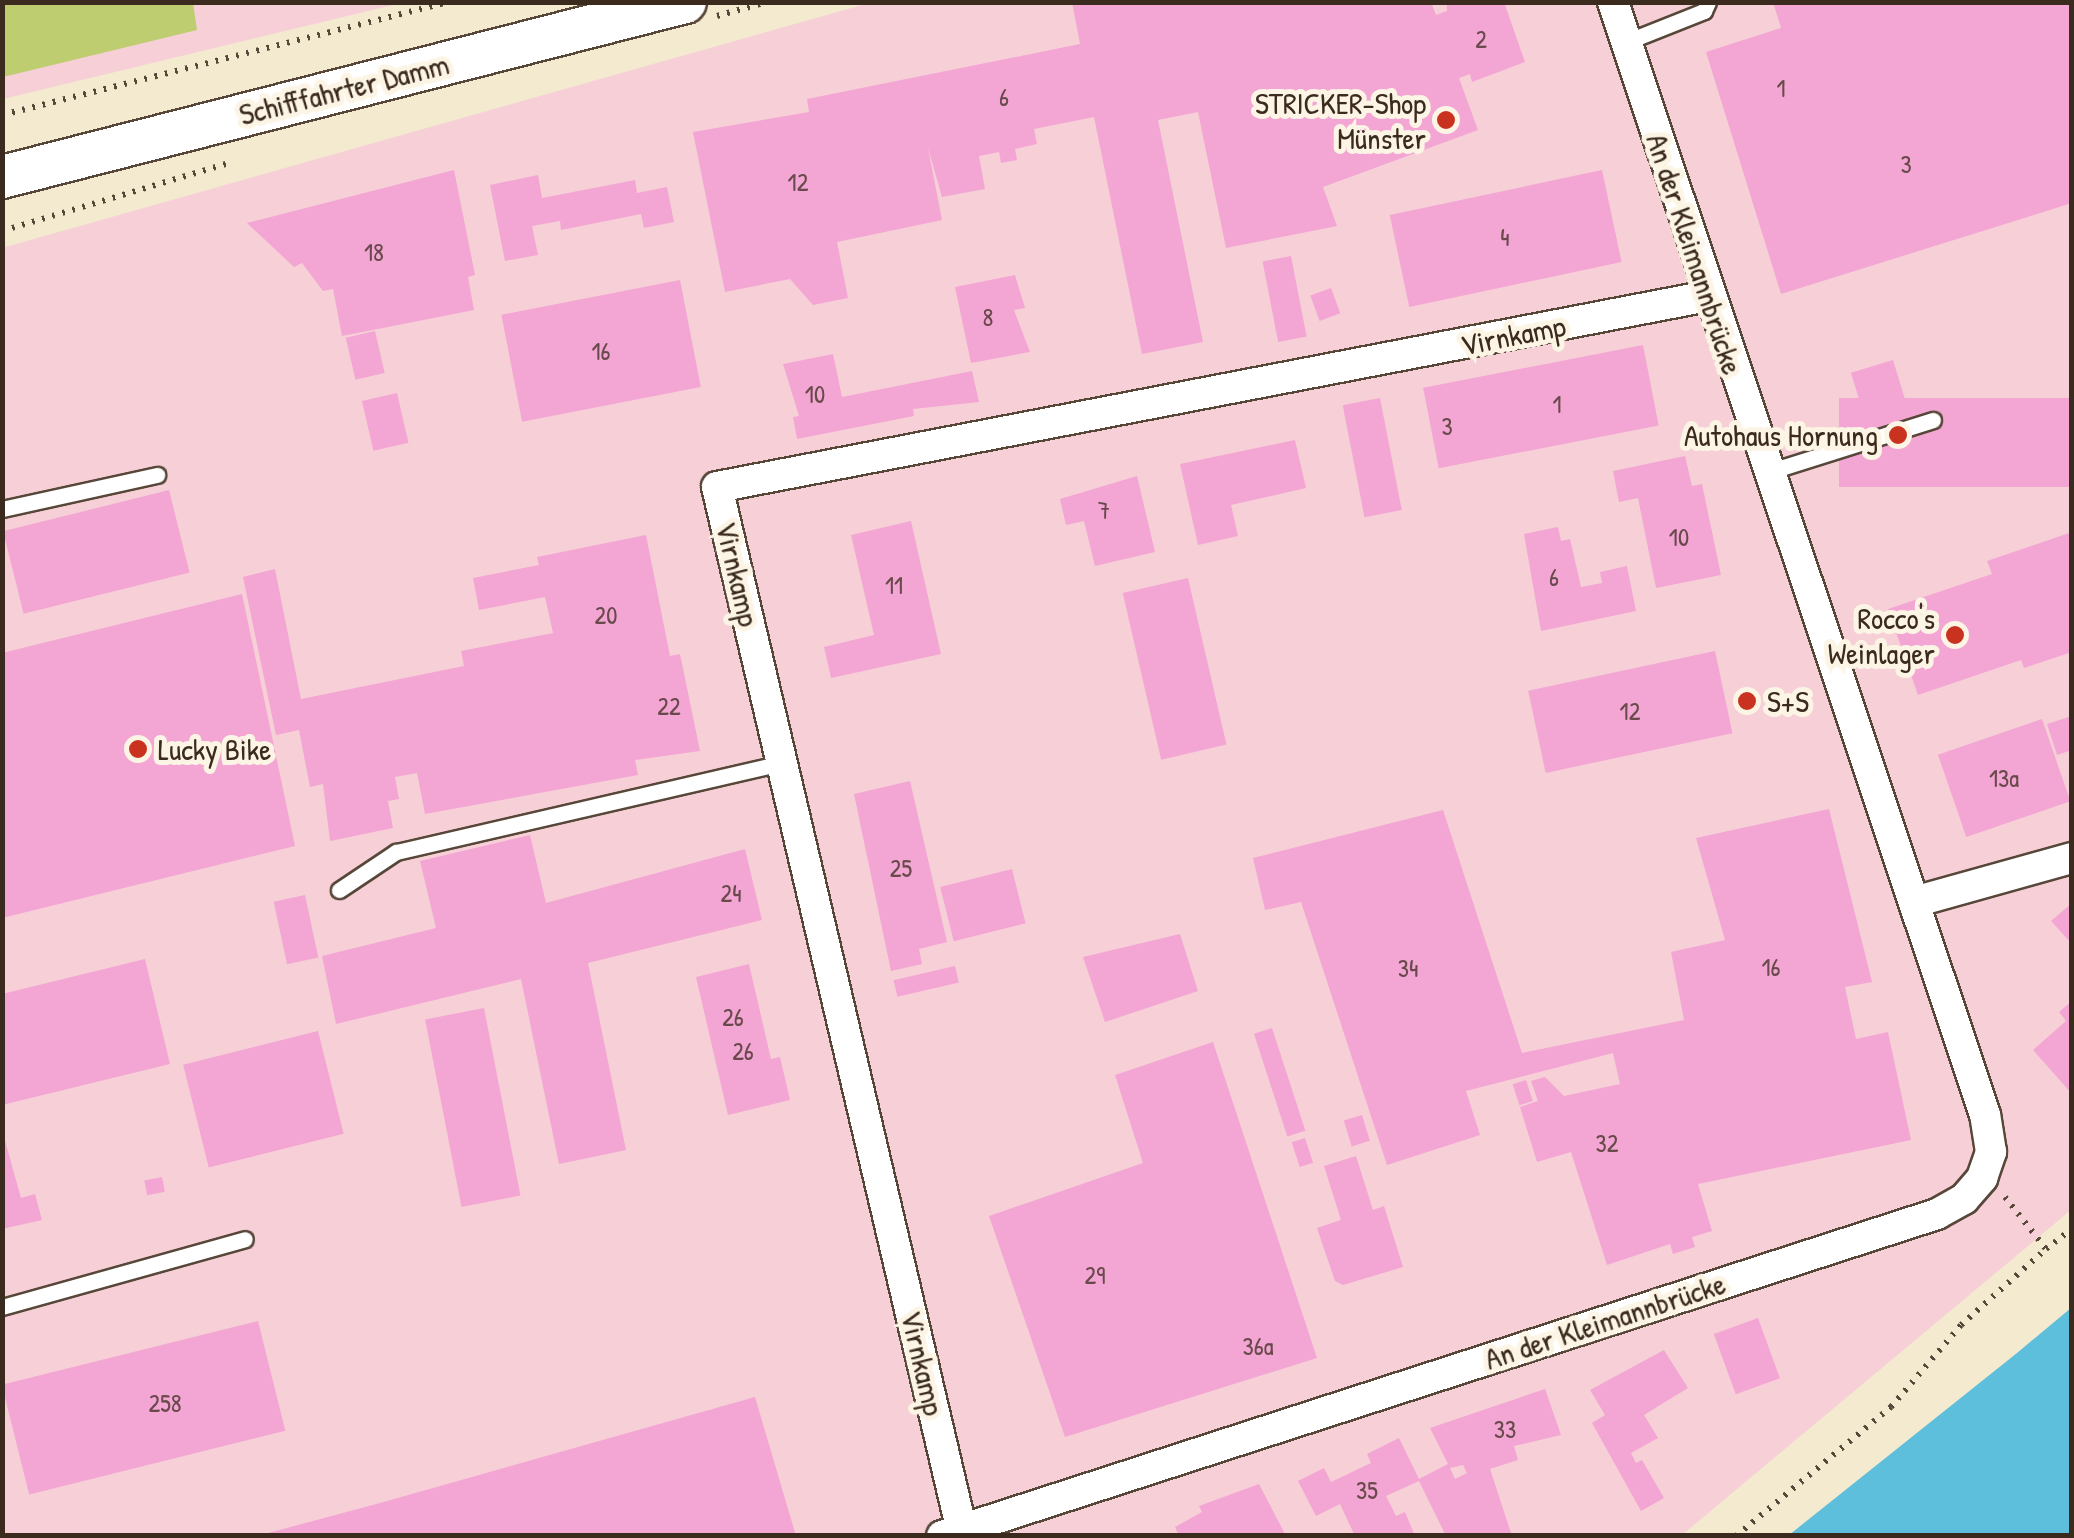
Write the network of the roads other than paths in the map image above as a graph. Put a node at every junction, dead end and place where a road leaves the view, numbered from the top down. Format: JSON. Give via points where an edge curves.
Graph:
{"nodes":[{"id":1,"x":685,"y":2,"type":"edge"},
{"id":2,"x":1613,"y":2,"type":"edge"},
{"id":3,"x":1708,"y":2,"type":"edge"},
{"id":4,"x":1626,"y":42,"type":"junction"},
{"id":5,"x":2,"y":177,"type":"edge"},
{"id":6,"x":1708,"y":296,"type":"junction"},
{"id":7,"x":1934,"y":420,"type":"dead end"},
{"id":8,"x":1768,"y":472,"type":"junction"},
{"id":9,"x":157,"y":475,"type":"dead end"},
{"id":10,"x":2,"y":508,"type":"edge"},
{"id":11,"x":782,"y":764,"type":"junction"},
{"id":12,"x":2072,"y":858,"type":"edge"},
{"id":13,"x":339,"y":890,"type":"dead end"},
{"id":14,"x":1914,"y":902,"type":"junction"},
{"id":15,"x":245,"y":1239,"type":"dead end"},
{"id":16,"x":2,"y":1307,"type":"edge"},
{"id":17,"x":952,"y":1531,"type":"edge"}],
"edges":[{"from":1,"to":5,"type":"main road","name":"Schifffahrter Damm"},
{"from":2,"to":4,"type":"street","name":"An der Kleimannbrücke"},
{"from":3,"to":4,"type":"lane","via":[[1704,11]]},
{"from":4,"to":6,"type":"street","name":"An der Kleimannbrücke"},
{"from":6,"to":8,"type":"street","name":"An der Kleimannbrücke"},
{"from":6,"to":11,"type":"street","name":"Virnkamp","via":[[717,487]]},
{"from":7,"to":8,"type":"lane"},
{"from":8,"to":14,"type":"street","name":"An der Kleimannbrücke"},
{"from":9,"to":10,"type":"lane"},
{"from":11,"to":13,"type":"lane","via":[[396,852]]},
{"from":11,"to":17,"type":"street","name":"Virnkamp"},
{"from":12,"to":14,"type":"street"},
{"from":14,"to":17,"type":"street","name":"An der Kleimannbrücke","via":[[1984,1115],[1990,1152],[1982,1178],[1964,1199],[1938,1214]]},
{"from":15,"to":16,"type":"lane"}]}
